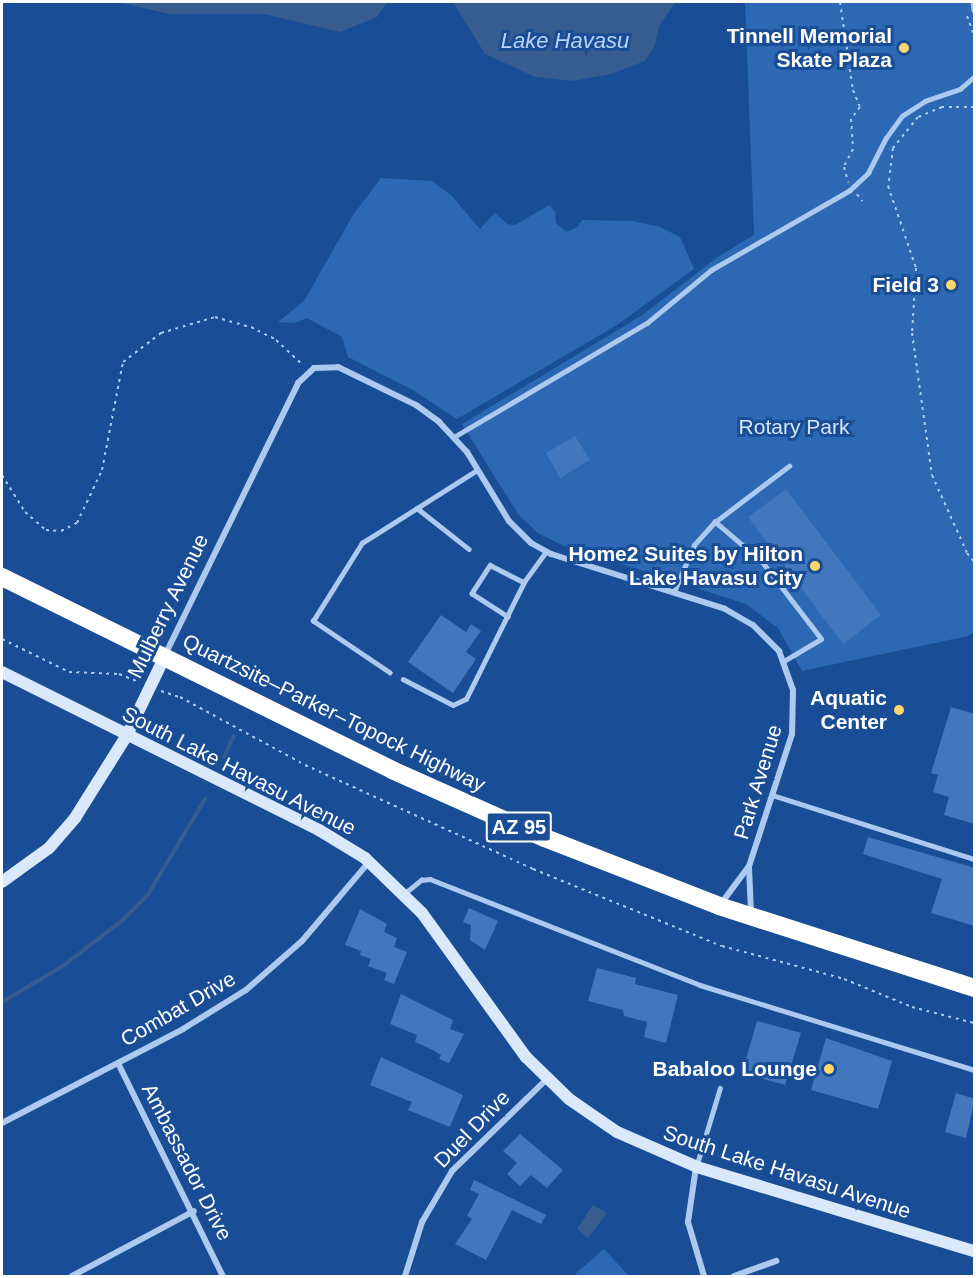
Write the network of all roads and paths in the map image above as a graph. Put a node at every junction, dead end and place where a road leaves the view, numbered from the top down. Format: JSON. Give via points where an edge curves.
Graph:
{"nodes":[{"id":1,"x":840,"y":2,"type":"edge"},
{"id":2,"x":973,"y":2,"type":"edge"},
{"id":3,"x":964,"y":10,"type":"dead end"},
{"id":4,"x":975,"y":10,"type":"edge"},
{"id":5,"x":975,"y":35,"type":"edge"},
{"id":6,"x":975,"y":77,"type":"edge"},
{"id":7,"x":975,"y":107,"type":"edge"},
{"id":8,"x":853,"y":188,"type":"junction"},
{"id":9,"x":862,"y":201,"type":"dead end"},
{"id":10,"x":309,"y":371,"type":"junction"},
{"id":11,"x":454,"y":437,"type":"junction"},
{"id":12,"x":789,"y":466,"type":"dead end"},
{"id":13,"x":477,"y":470,"type":"junction"},
{"id":14,"x":2,"y":475,"type":"edge"},
{"id":15,"x":417,"y":508,"type":"junction"},
{"id":16,"x":715,"y":522,"type":"junction"},
{"id":17,"x":468,"y":549,"type":"dead end"},
{"id":18,"x":546,"y":552,"type":"junction"},
{"id":19,"x":975,"y":562,"type":"edge"},
{"id":20,"x":2,"y":577,"type":"edge"},
{"id":21,"x":524,"y":582,"type":"junction"},
{"id":22,"x":674,"y":592,"type":"junction"},
{"id":23,"x":508,"y":617,"type":"junction"},
{"id":24,"x":2,"y":639,"type":"edge"},
{"id":25,"x":165,"y":656,"type":"junction"},
{"id":26,"x":784,"y":661,"type":"junction"},
{"id":27,"x":2,"y":672,"type":"edge"},
{"id":28,"x":390,"y":673,"type":"dead end"},
{"id":29,"x":403,"y":679,"type":"dead end"},
{"id":30,"x":150,"y":687,"type":"junction"},
{"id":31,"x":127,"y":735,"type":"junction"},
{"id":32,"x":772,"y":795,"type":"junction"},
{"id":33,"x":975,"y":859,"type":"edge"},
{"id":34,"x":369,"y":861,"type":"junction"},
{"id":35,"x":749,"y":866,"type":"junction"},
{"id":36,"x":2,"y":882,"type":"edge"},
{"id":37,"x":405,"y":893,"type":"junction"},
{"id":38,"x":719,"y":906,"type":"junction"},
{"id":39,"x":752,"y":917,"type":"junction"},
{"id":40,"x":975,"y":988,"type":"edge"},
{"id":41,"x":975,"y":1023,"type":"edge"},
{"id":42,"x":118,"y":1063,"type":"junction"},
{"id":43,"x":975,"y":1070,"type":"edge"},
{"id":44,"x":547,"y":1079,"type":"junction"},
{"id":45,"x":720,"y":1088,"type":"dead end"},
{"id":46,"x":2,"y":1123,"type":"edge"},
{"id":47,"x":696,"y":1167,"type":"junction"},
{"id":48,"x":194,"y":1211,"type":"junction"},
{"id":49,"x":975,"y":1251,"type":"edge"},
{"id":50,"x":776,"y":1260,"type":"dead end"},
{"id":51,"x":72,"y":1276,"type":"edge"},
{"id":52,"x":223,"y":1276,"type":"edge"},
{"id":53,"x":405,"y":1276,"type":"edge"},
{"id":54,"x":704,"y":1276,"type":"edge"},
{"id":55,"x":735,"y":1276,"type":"edge"}],
"edges":[{"from":1,"to":8,"type":"path","via":[[853,90],[860,107],[851,118],[853,149],[844,167]]},
{"from":2,"to":4,"type":"lane"},
{"from":3,"to":5,"type":"path"},
{"from":6,"to":8,"type":"lane","via":[[957,91],[925,101],[902,116],[868,173]]},
{"from":7,"to":19,"type":"path","via":[[942,107],[918,117],[893,148],[888,186],[916,268],[912,333],[932,475],[967,553]]},
{"from":8,"to":9,"type":"path"},
{"from":8,"to":11,"type":"lane","via":[[711,270],[646,323]]},
{"from":10,"to":11,"type":"street","name":"Park Avenue","via":[[322,366],[338,367],[416,405]]},
{"from":10,"to":14,"type":"path","via":[[276,340],[251,327],[215,317],[161,333],[123,362],[102,470],[77,523],[61,531],[46,530],[25,512]]},
{"from":10,"to":25,"type":"street","name":"Mulberry Avenue","via":[[298,383]]},
{"from":11,"to":13,"type":"street","name":"Park Avenue"},
{"from":12,"to":16,"type":"lane"},
{"from":13,"to":15,"type":"lane"},
{"from":13,"to":18,"type":"street","name":"Park Avenue","via":[[514,527]]},
{"from":15,"to":17,"type":"lane"},
{"from":15,"to":28,"type":"lane","via":[[362,543],[313,621]]},
{"from":16,"to":22,"type":"lane","via":[[694,545]]},
{"from":16,"to":26,"type":"lane","via":[[762,562],[821,639]]},
{"from":18,"to":21,"type":"lane"},
{"from":18,"to":22,"type":"street","name":"Park Avenue"},
{"from":20,"to":25,"type":"highway","name":"Quartzsite–Parker–Topock Highway","number":"AZ 95"},
{"from":21,"to":23,"type":"lane"},
{"from":21,"to":23,"type":"lane","via":[[489,565],[473,591],[472,594]]},
{"from":22,"to":26,"type":"street","name":"Park Avenue","via":[[744,619],[767,637]]},
{"from":23,"to":29,"type":"lane","via":[[466,699],[453,705]]},
{"from":24,"to":30,"type":"path","via":[[69,672],[119,674]]},
{"from":25,"to":30,"type":"main road","name":"Mulberry Avenue"},
{"from":25,"to":38,"type":"highway","name":"Quartzsite–Parker–Topock Highway","number":"AZ 95","via":[[392,770],[545,838]]},
{"from":26,"to":32,"type":"street","name":"Park Avenue","via":[[795,714]]},
{"from":27,"to":31,"type":"main road","name":"South Lake Havasu Avenue"},
{"from":30,"to":31,"type":"main road","name":"Mulberry Avenue"},
{"from":30,"to":41,"type":"path","via":[[180,698],[325,775],[533,870],[722,946],[844,979],[912,1007]]},
{"from":31,"to":34,"type":"main road","name":"South Lake Havasu Avenue","via":[[319,830]]},
{"from":31,"to":36,"type":"main road","name":"Mulberry Avenue","via":[[87,802],[63,833]]},
{"from":32,"to":33,"type":"lane"},
{"from":32,"to":35,"type":"street","name":"Park Avenue"},
{"from":34,"to":37,"type":"main road","name":"South Lake Havasu Avenue"},
{"from":34,"to":42,"type":"street","name":"Combat Drive","via":[[327,914],[275,967],[215,1011]]},
{"from":35,"to":38,"type":"street","name":"Park Avenue"},
{"from":35,"to":39,"type":"street","name":"Park Avenue"},
{"from":37,"to":43,"type":"lane","via":[[421,880],[430,879],[700,985]]},
{"from":37,"to":44,"type":"main road","name":"South Lake Havasu Avenue","via":[[508,1034]]},
{"from":38,"to":39,"type":"highway","number":"AZ 95"},
{"from":39,"to":40,"type":"highway","number":"AZ 95"},
{"from":42,"to":46,"type":"street","name":"Combat Drive"},
{"from":42,"to":48,"type":"street","name":"Ambassador Drive"},
{"from":44,"to":47,"type":"main road","name":"South Lake Havasu Avenue","via":[[617,1132]]},
{"from":44,"to":53,"type":"street","name":"Duel Drive","via":[[478,1141],[452,1171],[422,1222]]},
{"from":45,"to":47,"type":"lane"},
{"from":47,"to":49,"type":"main road","name":"South Lake Havasu Avenue"},
{"from":47,"to":54,"type":"street","via":[[688,1222]]},
{"from":48,"to":51,"type":"street"},
{"from":48,"to":52,"type":"street","name":"Ambassador Drive"},
{"from":50,"to":55,"type":"street"}]}
